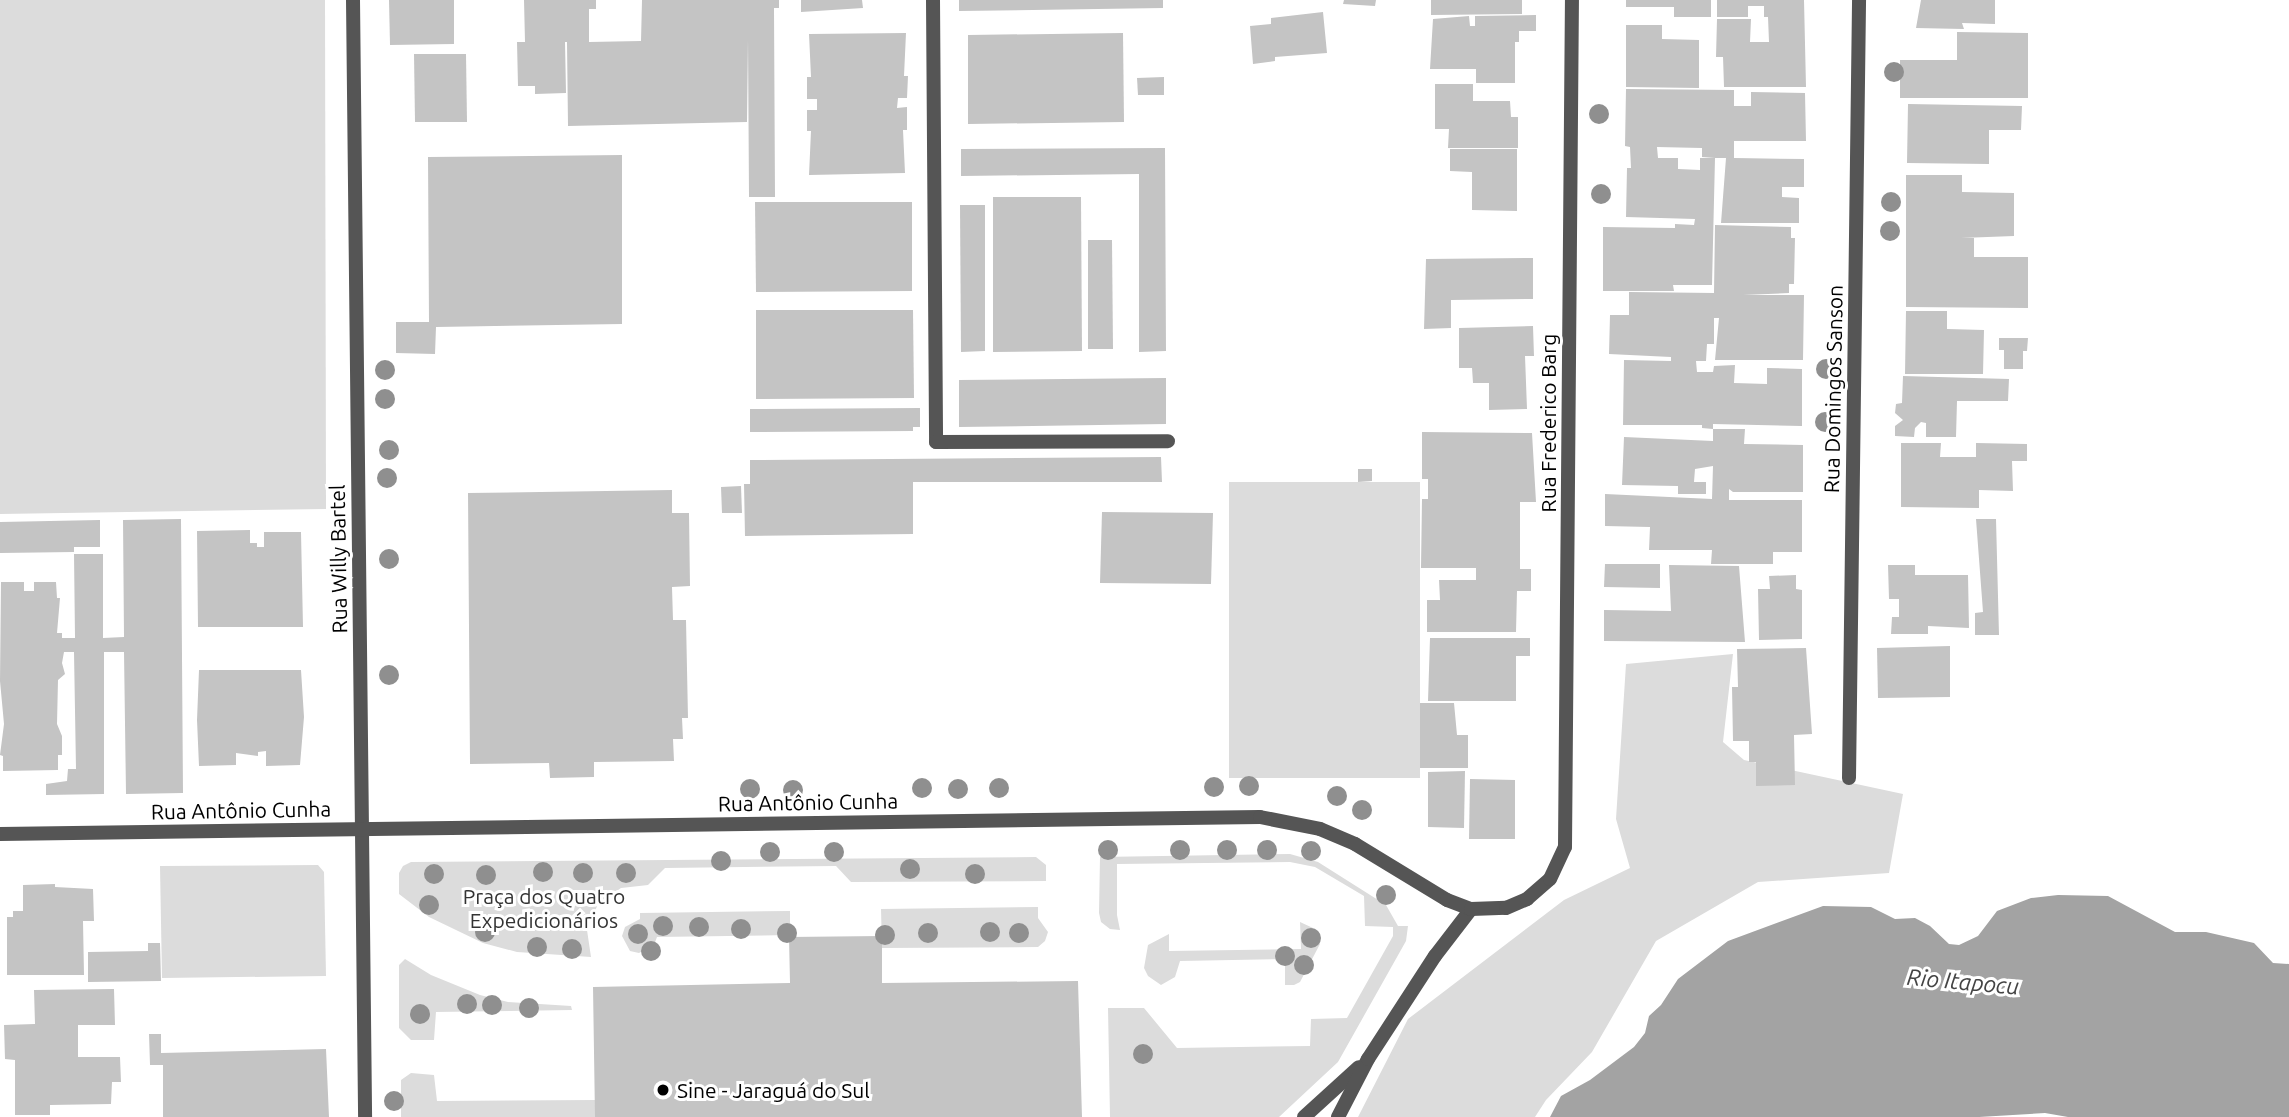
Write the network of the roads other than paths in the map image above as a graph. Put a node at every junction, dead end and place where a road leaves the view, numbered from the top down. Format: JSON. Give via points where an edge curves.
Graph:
{"nodes":[{"id":1,"x":353,"y":0,"type":"edge"},
{"id":2,"x":933,"y":0,"type":"edge"},
{"id":3,"x":1572,"y":0,"type":"edge"},
{"id":4,"x":1859,"y":0,"type":"edge"},
{"id":5,"x":1168,"y":442,"type":"dead end"},
{"id":6,"x":1850,"y":778,"type":"dead end"},
{"id":7,"x":361,"y":829,"type":"junction"},
{"id":8,"x":0,"y":834,"type":"edge"},
{"id":9,"x":1565,"y":847,"type":"joint"},
{"id":10,"x":1471,"y":909,"type":"junction"},
{"id":11,"x":1367,"y":1059,"type":"junction"},
{"id":12,"x":365,"y":1117,"type":"edge"},
{"id":13,"x":1304,"y":1117,"type":"edge"},
{"id":14,"x":1338,"y":1117,"type":"edge"}],
"edges":[{"from":1,"to":7,"type":"street","name":"Rua Willy Bartel"},
{"from":2,"to":5,"type":"street","via":[[936,442]]},
{"from":3,"to":9,"type":"street","name":"Rua Frederico Barg"},
{"from":4,"to":6,"type":"street","name":"Rua Domingos Sanson"},
{"from":7,"to":8,"type":"street","name":"Rua Antônio Cunha"},
{"from":7,"to":10,"type":"street","name":"Rua Antônio Cunha","via":[[1260,817],[1320,829]]},
{"from":7,"to":12,"type":"street","name":"Rua Willy Bartel"},
{"from":9,"to":10,"type":"street","name":"Rua Antônio Cunha","via":[[1550,878],[1527,899],[1506,908]]},
{"from":10,"to":11,"type":"street"},
{"from":11,"to":13,"type":"street"},
{"from":11,"to":14,"type":"street"}]}
